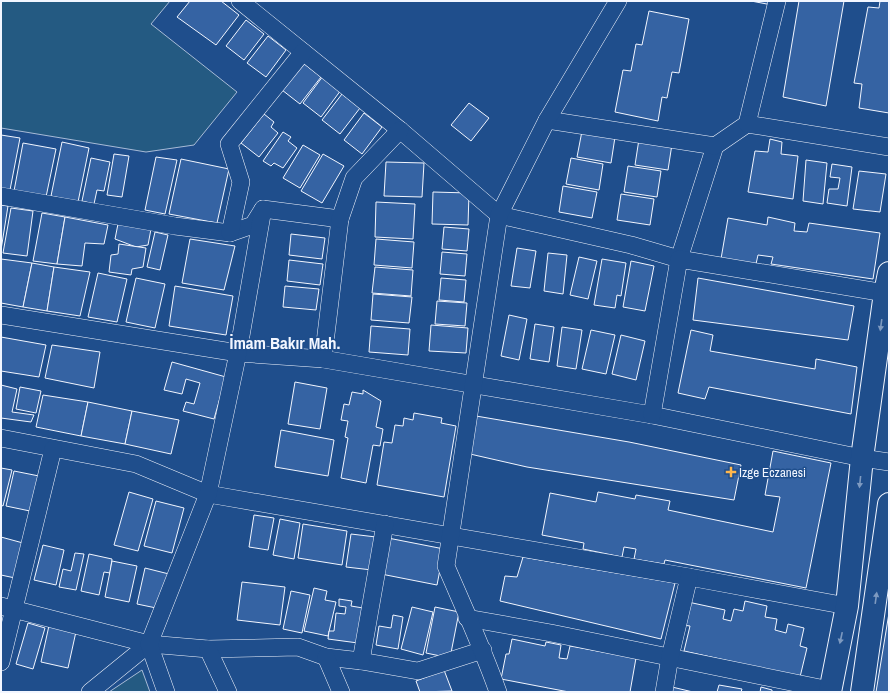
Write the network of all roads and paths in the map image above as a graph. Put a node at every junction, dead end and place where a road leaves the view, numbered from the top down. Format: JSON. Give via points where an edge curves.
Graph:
{"nodes":[{"id":1,"x":240,"y":1,"type":"edge"},
{"id":2,"x":618,"y":1,"type":"edge"},
{"id":3,"x":777,"y":1,"type":"edge"},
{"id":4,"x":303,"y":52,"type":"junction"},
{"id":5,"x":547,"y":120,"type":"junction"},
{"id":6,"x":747,"y":124,"type":"junction"},
{"id":7,"x":400,"y":130,"type":"junction"},
{"id":8,"x":715,"y":146,"type":"junction"},
{"id":9,"x":889,"y":147,"type":"edge"},
{"id":10,"x":1,"y":196,"type":"edge"},
{"id":11,"x":262,"y":209,"type":"junction"},
{"id":12,"x":499,"y":215,"type":"junction"},
{"id":13,"x":340,"y":219,"type":"junction"},
{"id":14,"x":230,"y":233,"type":"junction"},
{"id":15,"x":679,"y":259,"type":"junction"},
{"id":16,"x":887,"y":283,"type":"edge"},
{"id":17,"x":1,"y":316,"type":"edge"},
{"id":18,"x":238,"y":353,"type":"junction"},
{"id":19,"x":323,"y":359,"type":"junction"},
{"id":20,"x":473,"y":385,"type":"junction"},
{"id":21,"x":652,"y":415,"type":"junction"},
{"id":22,"x":1,"y":438,"type":"edge"},
{"id":23,"x":53,"y":449,"type":"junction"},
{"id":24,"x":862,"y":458,"type":"junction"},
{"id":25,"x":889,"y":462,"type":"edge"},
{"id":26,"x":208,"y":494,"type":"junction"},
{"id":27,"x":889,"y":504,"type":"edge"},
{"id":28,"x":385,"y":524,"type":"junction"},
{"id":29,"x":450,"y":536,"type":"junction"},
{"id":30,"x":689,"y":577,"type":"junction"},
{"id":31,"x":847,"y":606,"type":"junction"},
{"id":32,"x":7,"y":608,"type":"edge"},
{"id":33,"x":467,"y":618,"type":"junction"},
{"id":34,"x":149,"y":644,"type":"junction"},
{"id":35,"x":208,"y":649,"type":"junction"},
{"id":36,"x":483,"y":650,"type":"junction"},
{"id":37,"x":670,"y":657,"type":"junction"},
{"id":38,"x":326,"y":658,"type":"junction"},
{"id":39,"x":361,"y":661,"type":"junction"},
{"id":40,"x":1,"y":662,"type":"edge"},
{"id":41,"x":830,"y":691,"type":"edge"},
{"id":42,"x":90,"y":692,"type":"edge"},
{"id":43,"x":166,"y":692,"type":"edge"},
{"id":44,"x":228,"y":692,"type":"edge"},
{"id":45,"x":341,"y":692,"type":"edge"},
{"id":46,"x":498,"y":692,"type":"edge"},
{"id":47,"x":664,"y":692,"type":"edge"},
{"id":48,"x":862,"y":692,"type":"edge"}],
"edges":[{"from":1,"to":4,"type":"street"},
{"from":2,"to":5,"type":"street"},
{"from":3,"to":6,"type":"street"},
{"from":4,"to":7,"type":"street"},
{"from":4,"to":14,"type":"street","via":[[229,144],[241,182]]},
{"from":5,"to":8,"type":"street"},
{"from":5,"to":12,"type":"street"},
{"from":6,"to":8,"type":"street"},
{"from":6,"to":9,"type":"street"},
{"from":7,"to":12,"type":"street"},
{"from":7,"to":13,"type":"street","via":[[354,178]]},
{"from":8,"to":15,"type":"street"},
{"from":10,"to":14,"type":"street"},
{"from":11,"to":13,"type":"street"},
{"from":11,"to":14,"type":"street","via":[[253,225]]},
{"from":11,"to":18,"type":"street"},
{"from":12,"to":15,"type":"street","via":[[631,245]]},
{"from":12,"to":20,"type":"street"},
{"from":13,"to":19,"type":"street"},
{"from":15,"to":16,"type":"street"},
{"from":15,"to":21,"type":"street"},
{"from":16,"to":24,"type":"main road","one_way":true},
{"from":17,"to":18,"type":"street"},
{"from":18,"to":19,"type":"street"},
{"from":18,"to":26,"type":"street"},
{"from":19,"to":20,"type":"street"},
{"from":20,"to":21,"type":"street"},
{"from":20,"to":29,"type":"street"},
{"from":21,"to":24,"type":"street"},
{"from":22,"to":23,"type":"street"},
{"from":23,"to":26,"type":"street","via":[[136,464]]},
{"from":23,"to":32,"type":"street"},
{"from":24,"to":25,"type":"street"},
{"from":24,"to":31,"type":"main road","one_way":true},
{"from":26,"to":28,"type":"street"},
{"from":26,"to":34,"type":"street"},
{"from":48,"to":27,"type":"main road","one_way":true},
{"from":28,"to":29,"type":"street"},
{"from":28,"to":39,"type":"street"},
{"from":29,"to":30,"type":"street"},
{"from":29,"to":33,"type":"street","via":[[446,566]]},
{"from":30,"to":31,"type":"street"},
{"from":30,"to":37,"type":"street"},
{"from":31,"to":41,"type":"main road","one_way":true},
{"from":32,"to":34,"type":"street"},
{"from":32,"to":40,"type":"street"},
{"from":33,"to":36,"type":"street"},
{"from":33,"to":37,"type":"street"},
{"from":34,"to":35,"type":"street"},
{"from":34,"to":42,"type":"street"},
{"from":34,"to":43,"type":"street"},
{"from":35,"to":38,"type":"street","via":[[298,647]]},
{"from":35,"to":44,"type":"street"},
{"from":36,"to":39,"type":"street","via":[[418,671]]},
{"from":36,"to":46,"type":"street"},
{"from":37,"to":41,"type":"street"},
{"from":37,"to":47,"type":"street"},
{"from":38,"to":39,"type":"street"},
{"from":38,"to":45,"type":"street"}]}
